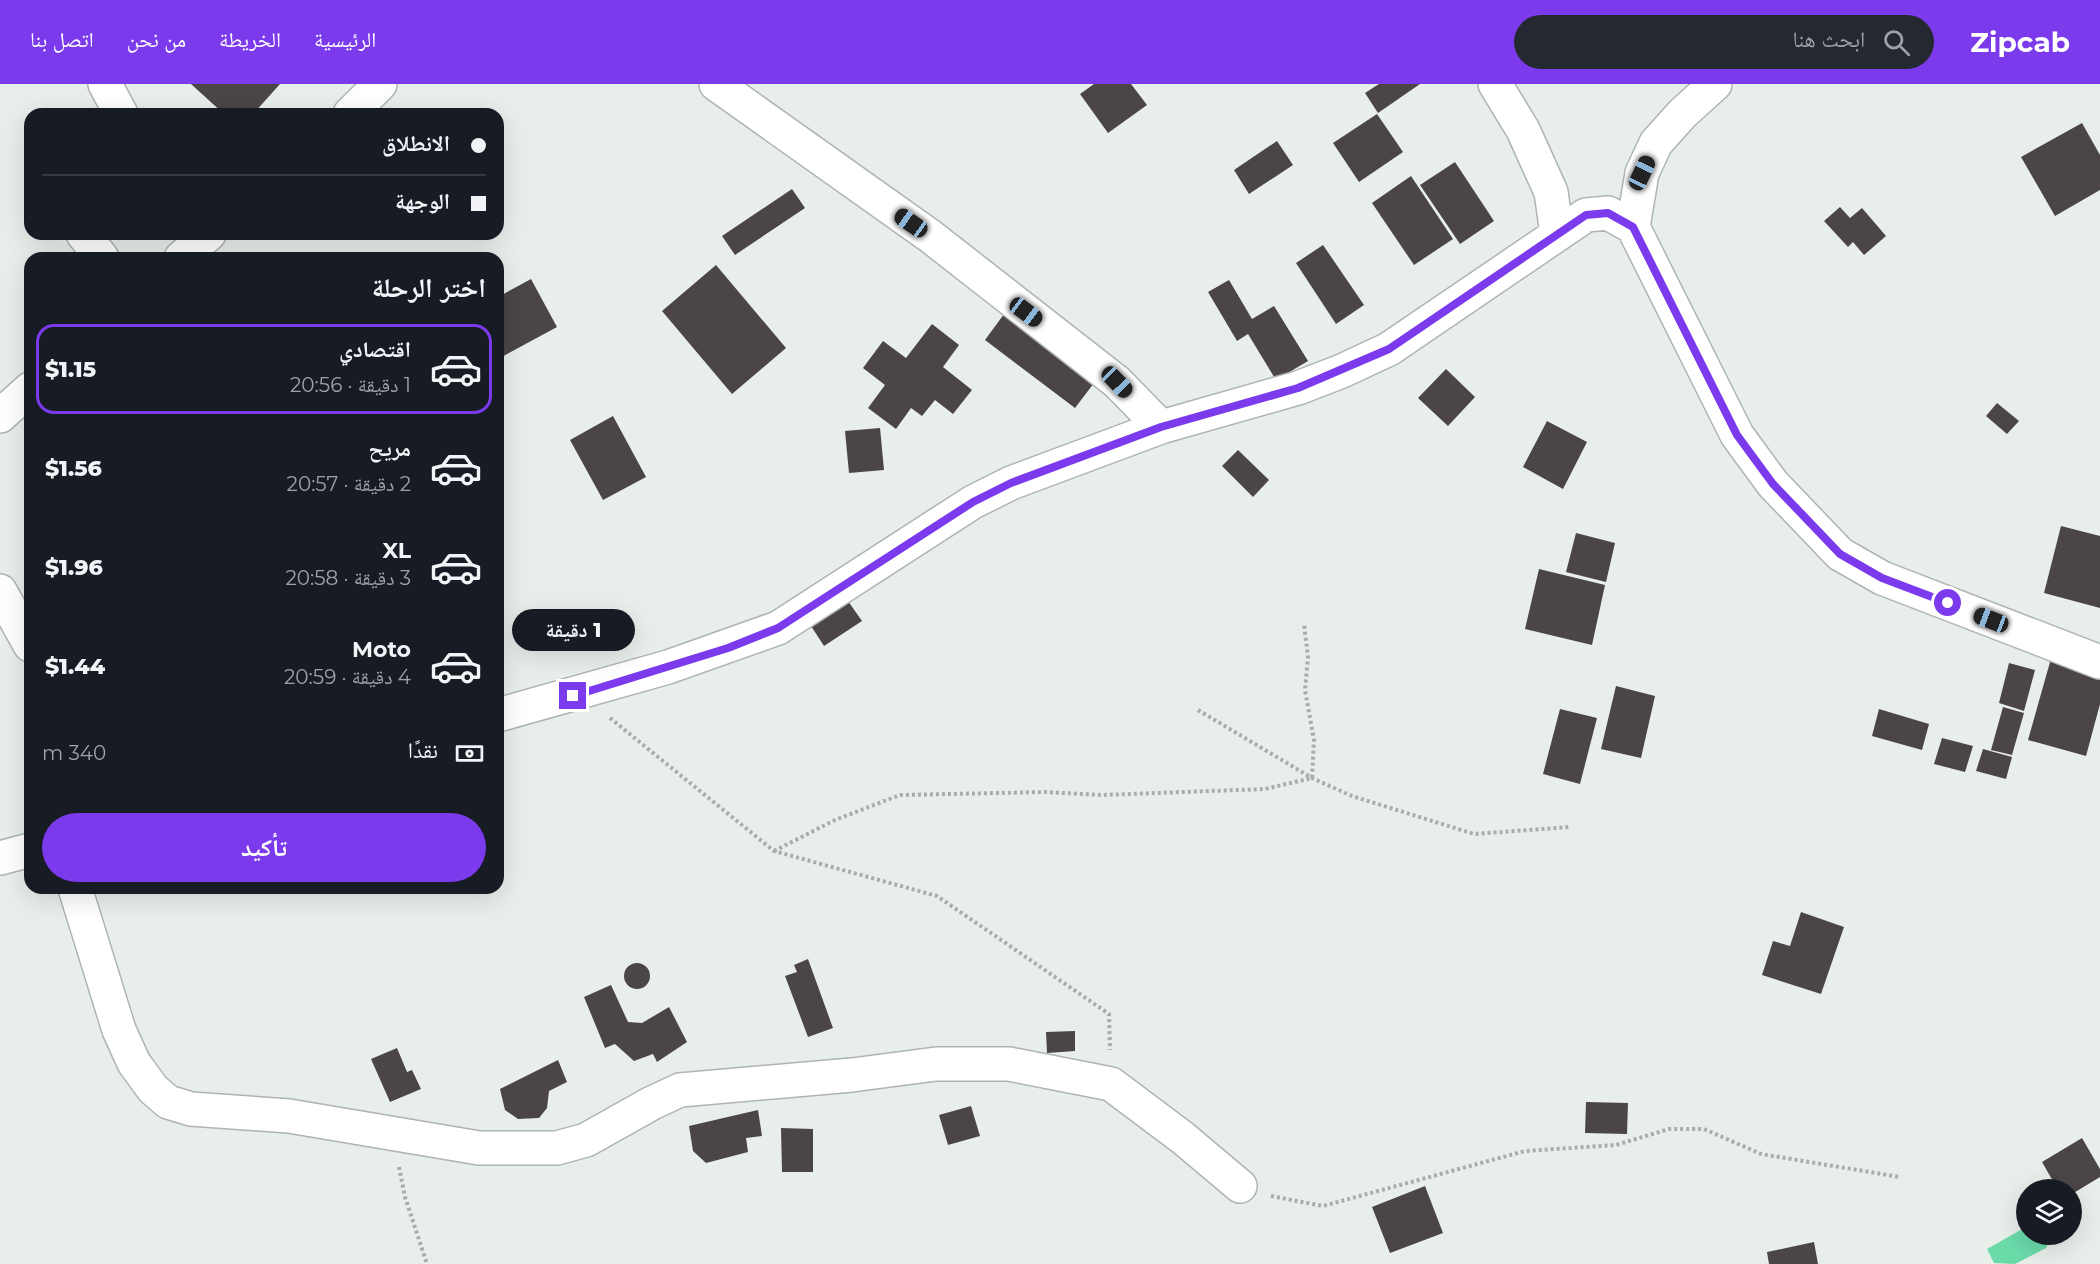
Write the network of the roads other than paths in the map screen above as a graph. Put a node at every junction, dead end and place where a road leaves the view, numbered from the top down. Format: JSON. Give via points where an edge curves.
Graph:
{"nodes":[{"id":1,"x":105,"y":84,"type":"edge"},
{"id":2,"x":380,"y":84,"type":"edge"},
{"id":3,"x":1495,"y":84,"type":"edge"},
{"id":4,"x":1715,"y":84,"type":"edge"},
{"id":5,"x":725,"y":86,"type":"edge"},
{"id":6,"x":118,"y":108,"type":"edge"},
{"id":7,"x":356,"y":108,"type":"edge"},
{"id":8,"x":1633,"y":227,"type":"junction"},
{"id":9,"x":1557,"y":234,"type":"junction"},
{"id":10,"x":88,"y":240,"type":"edge"},
{"id":11,"x":202,"y":240,"type":"edge"},
{"id":12,"x":97,"y":252,"type":"edge"},
{"id":13,"x":188,"y":252,"type":"edge"},
{"id":14,"x":24,"y":394,"type":"edge"},
{"id":15,"x":0,"y":416,"type":"edge"},
{"id":16,"x":1161,"y":427,"type":"junction"},
{"id":17,"x":0,"y":591,"type":"edge"},
{"id":18,"x":24,"y":634,"type":"edge"},
{"id":19,"x":2100,"y":662,"type":"edge"},
{"id":20,"x":504,"y":713,"type":"edge"},
{"id":21,"x":24,"y":852,"type":"edge"},
{"id":22,"x":0,"y":858,"type":"edge"},
{"id":23,"x":77,"y":894,"type":"edge"},
{"id":24,"x":1240,"y":1186,"type":"road end"}],
"edges":[{"from":1,"to":6,"type":"street"},
{"from":2,"to":7,"type":"street"},
{"from":3,"to":9,"type":"street","via":[[1523,130],[1551,192]]},
{"from":4,"to":8,"type":"street","via":[[1656,143],[1642,173]]},
{"from":5,"to":16,"type":"street","via":[[930,236],[1117,382]]},
{"from":8,"to":9,"type":"street","via":[[1608,213],[1586,215]]},
{"from":8,"to":19,"type":"street","via":[[1737,435],[1773,484],[1840,554],[1882,578]]},
{"from":9,"to":16,"type":"street","via":[[1389,349],[1298,388]]},
{"from":10,"to":12,"type":"street"},
{"from":11,"to":13,"type":"street"},
{"from":14,"to":15,"type":"street"},
{"from":16,"to":20,"type":"street","via":[[1011,483],[973,502],[778,628],[728,648]]},
{"from":17,"to":18,"type":"street"},
{"from":21,"to":22,"type":"street"},
{"from":23,"to":24,"type":"street","via":[[130,1055],[153,1089],[168,1102],[191,1109],[289,1116],[479,1148],[557,1148],[586,1140],[680,1090],[936,1064],[1009,1064],[1111,1084]]}]}
